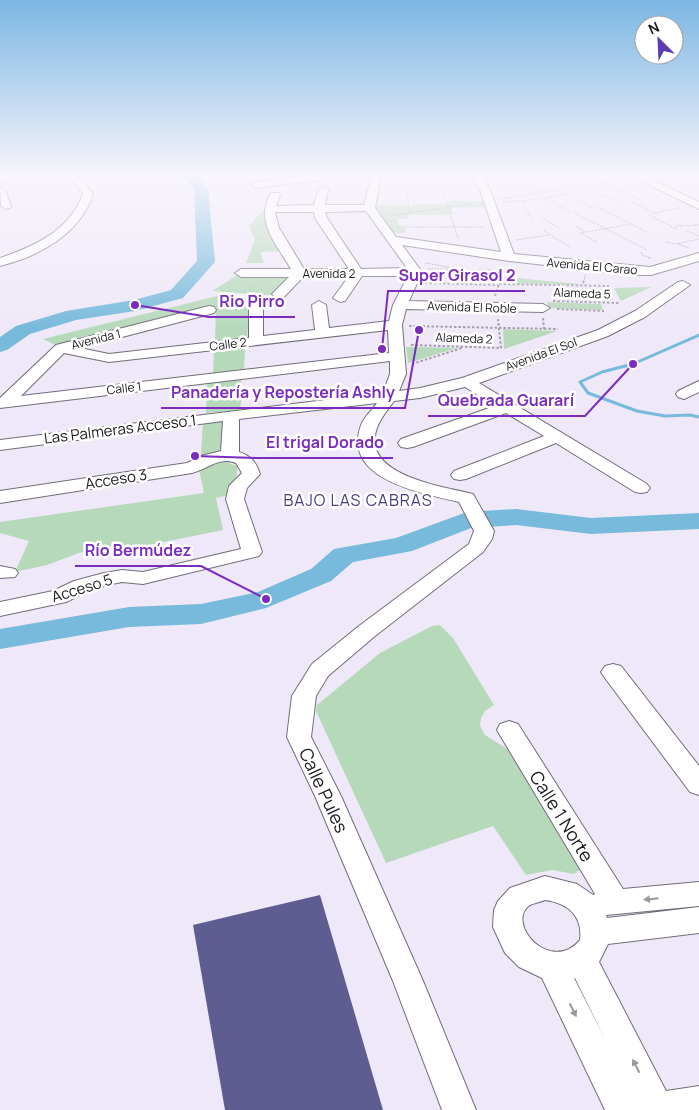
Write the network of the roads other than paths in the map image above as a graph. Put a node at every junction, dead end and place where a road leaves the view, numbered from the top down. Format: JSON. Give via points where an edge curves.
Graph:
{"nodes":[{"id":1,"x":70,"y":225,"type":"edge"},
{"id":2,"x":272,"y":225,"type":"edge"},
{"id":3,"x":325,"y":225,"type":"edge"},
{"id":4,"x":383,"y":225,"type":"edge"},
{"id":5,"x":497,"y":225,"type":"edge"},
{"id":6,"x":395,"y":240,"type":"junction"},
{"id":7,"x":509,"y":257,"type":"junction"},
{"id":8,"x":699,"y":257,"type":"edge"},
{"id":9,"x":0,"y":262,"type":"edge"},
{"id":10,"x":412,"y":271,"type":"junction"},
{"id":11,"x":241,"y":273,"type":"dead end"},
{"id":12,"x":300,"y":273,"type":"junction"},
{"id":13,"x":358,"y":273,"type":"junction"},
{"id":14,"x":683,"y":285,"type":"dead end"},
{"id":15,"x":279,"y":294,"type":"dead end"},
{"id":16,"x":340,"y":298,"type":"dead end"},
{"id":17,"x":256,"y":301,"type":"dead end"},
{"id":18,"x":319,"y":305,"type":"dead end"},
{"id":19,"x":400,"y":305,"type":"junction"},
{"id":20,"x":547,"y":305,"type":"road end"},
{"id":21,"x":209,"y":310,"type":"dead end"},
{"id":22,"x":395,"y":325,"type":"junction"},
{"id":23,"x":322,"y":333,"type":"junction"},
{"id":24,"x":256,"y":340,"type":"junction"},
{"id":25,"x":61,"y":348,"type":"junction"},
{"id":26,"x":398,"y":356,"type":"junction"},
{"id":27,"x":466,"y":382,"type":"junction"},
{"id":28,"x":699,"y":386,"type":"edge"},
{"id":29,"x":684,"y":394,"type":"dead end"},
{"id":30,"x":389,"y":397,"type":"junction"},
{"id":31,"x":2,"y":403,"type":"edge"},
{"id":32,"x":507,"y":407,"type":"junction"},
{"id":33,"x":231,"y":415,"type":"junction"},
{"id":34,"x":557,"y":437,"type":"junction"},
{"id":35,"x":408,"y":443,"type":"dead end"},
{"id":36,"x":0,"y":445,"type":"edge"},
{"id":37,"x":230,"y":455,"type":"junction"},
{"id":38,"x":460,"y":475,"type":"dead end"},
{"id":39,"x":641,"y":488,"type":"dead end"},
{"id":40,"x":0,"y":497,"type":"edge"},
{"id":41,"x":0,"y":609,"type":"edge"},
{"id":42,"x":613,"y":672,"type":"dead end"},
{"id":43,"x":509,"y":730,"type":"dead end"},
{"id":44,"x":699,"y":784,"type":"edge"},
{"id":45,"x":699,"y":894,"type":"edge"},
{"id":46,"x":616,"y":902,"type":"junction"},
{"id":47,"x":584,"y":904,"type":"junction"},
{"id":48,"x":699,"y":920,"type":"edge"},
{"id":49,"x":597,"y":932,"type":"junction"},
{"id":50,"x":567,"y":963,"type":"junction"},
{"id":51,"x":699,"y":1103,"type":"edge"},
{"id":52,"x":459,"y":1110,"type":"edge"},
{"id":53,"x":622,"y":1110,"type":"edge"},
{"id":54,"x":656,"y":1110,"type":"edge"}],
"edges":[{"from":1,"to":9,"type":"street","via":[[47,241]]},
{"from":2,"to":12,"type":"street"},
{"from":3,"to":13,"type":"street"},
{"from":4,"to":6,"type":"street"},
{"from":5,"to":7,"type":"street"},
{"from":6,"to":7,"type":"street","name":"Avenida El Carao"},
{"from":6,"to":10,"type":"street"},
{"from":7,"to":8,"type":"street","name":"Avenida El Carao","via":[[651,271]]},
{"from":10,"to":13,"type":"street","name":"Avenida 2"},
{"from":10,"to":19,"type":"street"},
{"from":11,"to":12,"type":"street","name":"Avenida 2"},
{"from":12,"to":13,"type":"street","name":"Avenida 2"},
{"from":12,"to":15,"type":"street"},
{"from":13,"to":16,"type":"street"},
{"from":14,"to":27,"type":"street","name":"Avenida El Sol","via":[[640,314],[603,333]]},
{"from":17,"to":24,"type":"street"},
{"from":18,"to":23,"type":"street"},
{"from":19,"to":20,"type":"street","name":"Avenida El Roble"},
{"from":19,"to":22,"type":"street"},
{"from":21,"to":25,"type":"street","name":"Avenida 1"},
{"from":22,"to":23,"type":"street","name":"Calle 2"},
{"from":22,"to":26,"type":"street"},
{"from":23,"to":24,"type":"street","name":"Calle 2"},
{"from":24,"to":25,"type":"street","name":"Calle 2","via":[[109,358]]},
{"from":25,"to":31,"type":"street","name":"Avenida 1"},
{"from":26,"to":30,"type":"street","via":[[398,374]]},
{"from":26,"to":31,"type":"street","name":"Calle 1"},
{"from":27,"to":30,"type":"street","name":"Avenida El Sol"},
{"from":27,"to":32,"type":"street"},
{"from":28,"to":29,"type":"street"},
{"from":30,"to":33,"type":"street","name":"Las Palmeras Acceso 1"},
{"from":30,"to":52,"type":"street","name":"Calle Pules","via":[[370,424],[368,456],[388,474],[411,485],[463,500],[484,531],[482,539],[476,548],[320,670],[304,696],[299,737],[401,964]]},
{"from":32,"to":34,"type":"street"},
{"from":32,"to":35,"type":"street"},
{"from":33,"to":36,"type":"street","name":"Las Palmeras Acceso 1"},
{"from":33,"to":37,"type":"street"},
{"from":34,"to":38,"type":"street"},
{"from":34,"to":39,"type":"street"},
{"from":37,"to":40,"type":"street","name":"Acceso 3","via":[[208,458],[192,468]]},
{"from":37,"to":41,"type":"street","name":"Acceso 5","via":[[245,460],[250,468],[251,474],[238,486],[235,499],[252,552],[143,578],[122,576],[104,579],[59,597]]},
{"from":42,"to":44,"type":"street"},
{"from":43,"to":46,"type":"street","name":"Calle 1 Norte"},
{"from":45,"to":46,"type":"street","one_way":true},
{"from":46,"to":47,"type":"street"},
{"from":47,"to":49,"type":"street","via":[[591,913]]},
{"from":47,"to":50,"type":"street","via":[[559,890],[531,890],[519,896],[507,917],[513,943],[524,954],[537,962]]},
{"from":48,"to":49,"type":"street"},
{"from":49,"to":50,"type":"street","via":[[590,952]]},
{"from":50,"to":53,"type":"street","one_way":true},
{"from":54,"to":50,"type":"street","one_way":true},
{"from":51,"to":54,"type":"street"}]}
